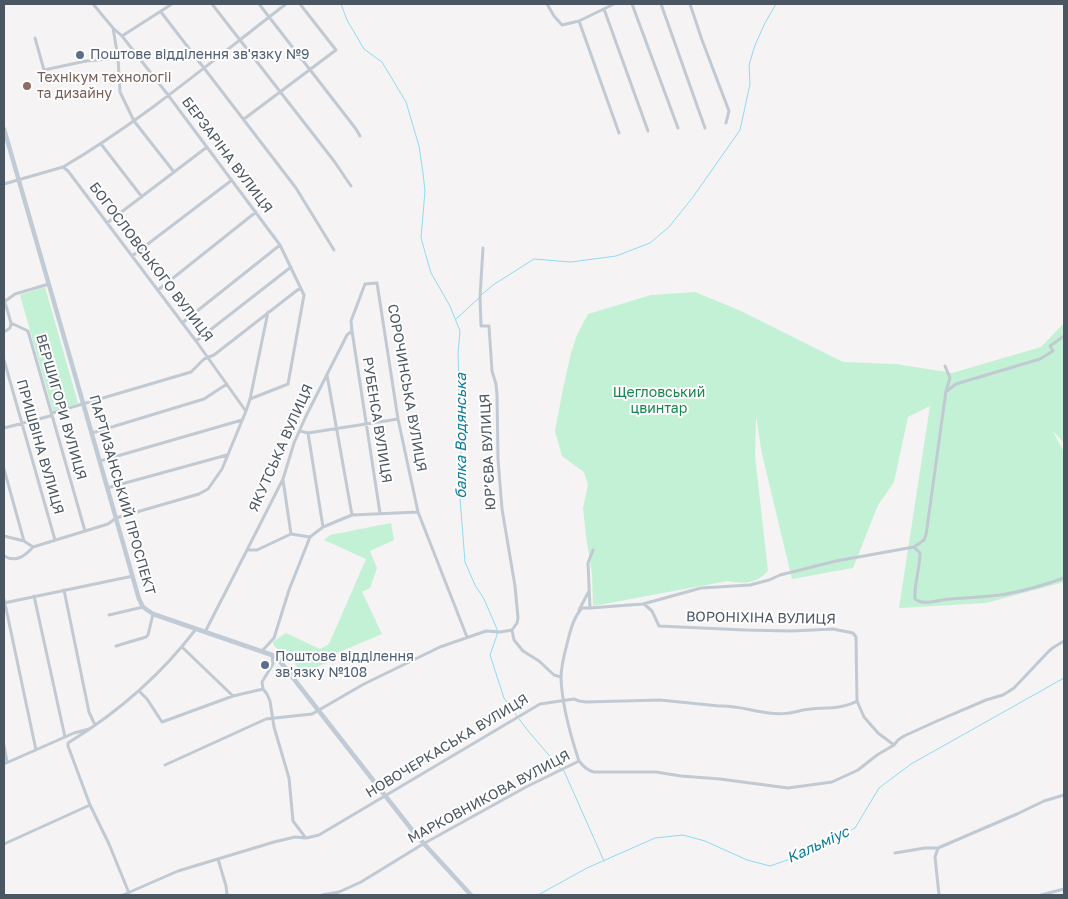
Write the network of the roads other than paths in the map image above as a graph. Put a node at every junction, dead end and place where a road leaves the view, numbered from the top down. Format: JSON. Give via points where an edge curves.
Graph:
{"nodes":[{"id":1,"x":93,"y":4,"type":"edge"},
{"id":2,"x":172,"y":4,"type":"edge"},
{"id":3,"x":212,"y":4,"type":"edge"},
{"id":4,"x":259,"y":4,"type":"edge"},
{"id":5,"x":286,"y":4,"type":"edge"},
{"id":6,"x":300,"y":4,"type":"edge"},
{"id":7,"x":548,"y":4,"type":"edge"},
{"id":8,"x":614,"y":4,"type":"edge"},
{"id":9,"x":632,"y":4,"type":"edge"},
{"id":10,"x":661,"y":4,"type":"edge"},
{"id":11,"x":690,"y":4,"type":"edge"},
{"id":12,"x":604,"y":9,"type":"junction"},
{"id":13,"x":161,"y":12,"type":"junction"},
{"id":14,"x":269,"y":17,"type":"junction"},
{"id":15,"x":579,"y":21,"type":"junction"},
{"id":16,"x":113,"y":28,"type":"junction"},
{"id":17,"x":122,"y":36,"type":"junction"},
{"id":18,"x":35,"y":38,"type":"dead end"},
{"id":19,"x":240,"y":40,"type":"junction"},
{"id":20,"x":118,"y":58,"type":"junction"},
{"id":21,"x":204,"y":68,"type":"junction"},
{"id":22,"x":310,"y":70,"type":"junction"},
{"id":23,"x":280,"y":92,"type":"junction"},
{"id":24,"x":168,"y":95,"type":"junction"},
{"id":25,"x":244,"y":120,"type":"junction"},
{"id":26,"x":134,"y":121,"type":"junction"},
{"id":27,"x":726,"y":123,"type":"dead end"},
{"id":28,"x":678,"y":128,"type":"dead end"},
{"id":29,"x":705,"y":128,"type":"dead end"},
{"id":30,"x":4,"y":129,"type":"edge"},
{"id":31,"x":648,"y":131,"type":"dead end"},
{"id":32,"x":619,"y":133,"type":"dead end"},
{"id":33,"x":360,"y":136,"type":"dead end"},
{"id":34,"x":101,"y":144,"type":"junction"},
{"id":35,"x":207,"y":147,"type":"junction"},
{"id":36,"x":63,"y":167,"type":"junction"},
{"id":37,"x":174,"y":172,"type":"junction"},
{"id":38,"x":19,"y":180,"type":"junction"},
{"id":39,"x":232,"y":180,"type":"junction"},
{"id":40,"x":4,"y":184,"type":"edge"},
{"id":41,"x":351,"y":186,"type":"dead end"},
{"id":42,"x":142,"y":196,"type":"junction"},
{"id":43,"x":256,"y":212,"type":"junction"},
{"id":44,"x":107,"y":223,"type":"junction"},
{"id":45,"x":280,"y":245,"type":"junction"},
{"id":46,"x":483,"y":248,"type":"dead end"},
{"id":47,"x":334,"y":250,"type":"dead end"},
{"id":48,"x":132,"y":256,"type":"junction"},
{"id":49,"x":291,"y":267,"type":"junction"},
{"id":50,"x":377,"y":283,"type":"joint"},
{"id":51,"x":49,"y":284,"type":"junction"},
{"id":52,"x":300,"y":288,"type":"junction"},
{"id":53,"x":158,"y":290,"type":"junction"},
{"id":54,"x":4,"y":301,"type":"edge"},
{"id":55,"x":268,"y":312,"type":"junction"},
{"id":56,"x":11,"y":323,"type":"junction"},
{"id":57,"x":182,"y":323,"type":"junction"},
{"id":58,"x":352,"y":331,"type":"junction"},
{"id":59,"x":4,"y":332,"type":"edge"},
{"id":60,"x":1064,"y":336,"type":"edge"},
{"id":61,"x":196,"y":341,"type":"junction"},
{"id":62,"x":208,"y":357,"type":"junction"},
{"id":63,"x":4,"y":360,"type":"edge"},
{"id":64,"x":945,"y":366,"type":"dead end"},
{"id":65,"x":327,"y":374,"type":"junction"},
{"id":66,"x":227,"y":384,"type":"junction"},
{"id":67,"x":946,"y":391,"type":"junction"},
{"id":68,"x":250,"y":399,"type":"junction"},
{"id":69,"x":84,"y":404,"type":"junction"},
{"id":70,"x":246,"y":411,"type":"junction"},
{"id":71,"x":52,"y":413,"type":"junction"},
{"id":72,"x":398,"y":419,"type":"junction"},
{"id":73,"x":242,"y":420,"type":"junction"},
{"id":74,"x":22,"y":423,"type":"junction"},
{"id":75,"x":367,"y":424,"type":"junction"},
{"id":76,"x":4,"y":428,"type":"edge"},
{"id":77,"x":337,"y":428,"type":"junction"},
{"id":78,"x":300,"y":431,"type":"junction"},
{"id":79,"x":92,"y":433,"type":"junction"},
{"id":80,"x":308,"y":433,"type":"junction"},
{"id":81,"x":228,"y":455,"type":"junction"},
{"id":82,"x":100,"y":461,"type":"junction"},
{"id":83,"x":4,"y":469,"type":"edge"},
{"id":84,"x":282,"y":479,"type":"junction"},
{"id":85,"x":107,"y":488,"type":"junction"},
{"id":86,"x":418,"y":512,"type":"junction"},
{"id":87,"x":380,"y":513,"type":"junction"},
{"id":88,"x":352,"y":515,"type":"junction"},
{"id":89,"x":116,"y":518,"type":"junction"},
{"id":90,"x":323,"y":527,"type":"junction"},
{"id":91,"x":85,"y":531,"type":"junction"},
{"id":92,"x":291,"y":534,"type":"junction"},
{"id":93,"x":4,"y":536,"type":"edge"},
{"id":94,"x":310,"y":537,"type":"junction"},
{"id":95,"x":54,"y":540,"type":"junction"},
{"id":96,"x":24,"y":541,"type":"junction"},
{"id":97,"x":914,"y":546,"type":"junction"},
{"id":98,"x":33,"y":547,"type":"junction"},
{"id":99,"x":248,"y":550,"type":"junction"},
{"id":100,"x":593,"y":550,"type":"dead end"},
{"id":101,"x":4,"y":556,"type":"edge"},
{"id":102,"x":133,"y":576,"type":"junction"},
{"id":103,"x":1064,"y":578,"type":"edge"},
{"id":104,"x":590,"y":589,"type":"junction"},
{"id":105,"x":64,"y":590,"type":"junction"},
{"id":106,"x":34,"y":596,"type":"junction"},
{"id":107,"x":4,"y":602,"type":"edge"},
{"id":108,"x":643,"y":604,"type":"junction"},
{"id":109,"x":143,"y":606,"type":"junction"},
{"id":110,"x":590,"y":608,"type":"junction"},
{"id":111,"x":153,"y":614,"type":"junction"},
{"id":112,"x":109,"y":615,"type":"dead end"},
{"id":113,"x":576,"y":615,"type":"junction"},
{"id":114,"x":196,"y":629,"type":"junction"},
{"id":115,"x":512,"y":630,"type":"junction"},
{"id":116,"x":205,"y":632,"type":"junction"},
{"id":117,"x":467,"y":637,"type":"junction"},
{"id":118,"x":1064,"y":641,"type":"edge"},
{"id":119,"x":116,"y":646,"type":"dead end"},
{"id":120,"x":182,"y":647,"type":"junction"},
{"id":121,"x":262,"y":652,"type":"junction"},
{"id":122,"x":272,"y":655,"type":"junction"},
{"id":123,"x":561,"y":678,"type":"junction"},
{"id":124,"x":263,"y":689,"type":"junction"},
{"id":125,"x":139,"y":691,"type":"junction"},
{"id":126,"x":233,"y":696,"type":"junction"},
{"id":127,"x":564,"y":701,"type":"junction"},
{"id":128,"x":856,"y":701,"type":"junction"},
{"id":129,"x":319,"y":710,"type":"junction"},
{"id":130,"x":273,"y":718,"type":"junction"},
{"id":131,"x":93,"y":727,"type":"junction"},
{"id":132,"x":65,"y":737,"type":"junction"},
{"id":133,"x":4,"y":745,"type":"edge"},
{"id":134,"x":894,"y":745,"type":"junction"},
{"id":135,"x":36,"y":750,"type":"junction"},
{"id":136,"x":579,"y":760,"type":"junction"},
{"id":137,"x":5,"y":763,"type":"edge"},
{"id":138,"x":165,"y":765,"type":"dead end"},
{"id":139,"x":1064,"y":795,"type":"edge"},
{"id":140,"x":386,"y":796,"type":"junction"},
{"id":141,"x":90,"y":805,"type":"junction"},
{"id":142,"x":306,"y":838,"type":"junction"},
{"id":143,"x":4,"y":844,"type":"edge"},
{"id":144,"x":423,"y":844,"type":"junction"},
{"id":145,"x":938,"y":848,"type":"junction"},
{"id":146,"x":895,"y":853,"type":"dead end"},
{"id":147,"x":218,"y":859,"type":"junction"},
{"id":148,"x":1064,"y":889,"type":"edge"},
{"id":149,"x":129,"y":893,"type":"junction"},
{"id":150,"x":124,"y":895,"type":"edge"},
{"id":151,"x":227,"y":895,"type":"edge"},
{"id":152,"x":322,"y":895,"type":"edge"},
{"id":153,"x":471,"y":895,"type":"edge"},
{"id":154,"x":939,"y":895,"type":"edge"},
{"id":155,"x":1041,"y":895,"type":"edge"}],
"edges":[{"from":1,"to":16,"type":"street","name":"БЕРЗАРІНА ВУЛИЦЯ"},
{"from":2,"to":13,"type":"street"},
{"from":3,"to":19,"type":"street"},
{"from":4,"to":14,"type":"street"},
{"from":5,"to":14,"type":"street"},
{"from":6,"to":22,"type":"street","via":[[336,50]]},
{"from":7,"to":15,"type":"street","via":[[562,25]]},
{"from":8,"to":12,"type":"street"},
{"from":9,"to":28,"type":"street"},
{"from":10,"to":29,"type":"street"},
{"from":11,"to":27,"type":"street","via":[[728,111]]},
{"from":12,"to":15,"type":"street"},
{"from":12,"to":31,"type":"street"},
{"from":13,"to":17,"type":"street"},
{"from":13,"to":21,"type":"street"},
{"from":14,"to":19,"type":"street"},
{"from":14,"to":22,"type":"street"},
{"from":15,"to":32,"type":"street"},
{"from":16,"to":17,"type":"street","name":"БЕРЗАРІНА ВУЛИЦЯ"},
{"from":16,"to":20,"type":"street"},
{"from":17,"to":24,"type":"street","name":"БЕРЗАРІНА ВУЛИЦЯ"},
{"from":18,"to":20,"type":"street","via":[[44,70]]},
{"from":19,"to":21,"type":"street"},
{"from":19,"to":23,"type":"street"},
{"from":20,"to":26,"type":"street","via":[[120,92]]},
{"from":21,"to":24,"type":"street"},
{"from":21,"to":25,"type":"street"},
{"from":22,"to":23,"type":"street"},
{"from":22,"to":33,"type":"street"},
{"from":23,"to":25,"type":"street"},
{"from":23,"to":41,"type":"street"},
{"from":24,"to":26,"type":"street"},
{"from":24,"to":35,"type":"street","name":"БЕРЗАРІНА ВУЛИЦЯ"},
{"from":25,"to":47,"type":"street","via":[[296,188]]},
{"from":26,"to":34,"type":"street"},
{"from":26,"to":37,"type":"street"},
{"from":30,"to":38,"type":"street","name":"ПАРТИЗАНСЬКИЙ ПРОСПЕКТ"},
{"from":34,"to":36,"type":"street"},
{"from":34,"to":42,"type":"street"},
{"from":35,"to":37,"type":"street"},
{"from":35,"to":39,"type":"street","name":"БЕРЗАРІНА ВУЛИЦЯ"},
{"from":36,"to":38,"type":"street"},
{"from":36,"to":44,"type":"street","name":"БОГОСЛОВСЬКОГО ВУЛИЦЯ"},
{"from":37,"to":42,"type":"street"},
{"from":38,"to":40,"type":"street"},
{"from":38,"to":51,"type":"street","name":"ПАРТИЗАНСЬКИЙ ПРОСПЕКТ"},
{"from":39,"to":43,"type":"street","name":"БЕРЗАРІНА ВУЛИЦЯ"},
{"from":39,"to":48,"type":"street"},
{"from":42,"to":44,"type":"street"},
{"from":43,"to":45,"type":"street","name":"БЕРЗАРІНА ВУЛИЦЯ"},
{"from":43,"to":53,"type":"street"},
{"from":44,"to":48,"type":"street","name":"БОГОСЛОВСЬКОГО ВУЛИЦЯ"},
{"from":45,"to":49,"type":"street","name":"БЕРЗАРІНА ВУЛИЦЯ"},
{"from":45,"to":57,"type":"street"},
{"from":46,"to":115,"type":"street","name":"ЮР’ЄВА ВУЛИЦЯ","via":[[481,326],[488,326],[496,384],[502,509],[516,586],[518,618]]},
{"from":48,"to":53,"type":"street","name":"БОГОСЛОВСЬКОГО ВУЛИЦЯ"},
{"from":49,"to":52,"type":"street","name":"БЕРЗАРІНА ВУЛИЦЯ"},
{"from":49,"to":61,"type":"street"},
{"from":50,"to":58,"type":"street","name":"ЯКУТСЬКА ВУЛИЦЯ","via":[[365,284],[351,321]]},
{"from":50,"to":72,"type":"street","name":"СОРОЧИНСЬКА ВУЛИЦЯ"},
{"from":51,"to":54,"type":"street","via":[[15,294]]},
{"from":51,"to":69,"type":"street","name":"ПАРТИЗАНСЬКИЙ ПРОСПЕКТ"},
{"from":52,"to":55,"type":"street"},
{"from":52,"to":68,"type":"street","name":"БЕРЗАРІНА ВУЛИЦЯ","via":[[304,295],[288,384]]},
{"from":53,"to":57,"type":"street","name":"БОГОСЛОВСЬКОГО ВУЛИЦЯ"},
{"from":54,"to":56,"type":"street"},
{"from":55,"to":62,"type":"street"},
{"from":55,"to":68,"type":"street"},
{"from":56,"to":59,"type":"street"},
{"from":56,"to":71,"type":"street","name":"ВЕРШИГОРИ ВУЛИЦЯ","via":[[28,331]]},
{"from":57,"to":61,"type":"street","name":"БОГОСЛОВСЬКОГО ВУЛИЦЯ"},
{"from":58,"to":65,"type":"street","name":"ЯКУТСЬКА ВУЛИЦЯ","via":[[347,334]]},
{"from":58,"to":75,"type":"street","name":"РУБЕНСА ВУЛИЦЯ"},
{"from":60,"to":67,"type":"street","via":[[1050,346],[1053,351],[1040,359],[956,384]]},
{"from":61,"to":62,"type":"street","name":"БОГОСЛОВСЬКОГО ВУЛИЦЯ"},
{"from":62,"to":66,"type":"street","name":"БОГОСЛОВСЬКОГО ВУЛИЦЯ"},
{"from":62,"to":69,"type":"street","via":[[191,372]]},
{"from":63,"to":74,"type":"street","name":"ПРИШВІНА ВУЛИЦЯ"},
{"from":64,"to":67,"type":"street","via":[[950,378]]},
{"from":65,"to":77,"type":"street"},
{"from":65,"to":78,"type":"street","name":"ЯКУТСЬКА ВУЛИЦЯ"},
{"from":66,"to":70,"type":"street","name":"БОГОСЛОВСЬКОГО ВУЛИЦЯ"},
{"from":66,"to":79,"type":"street","via":[[204,399]]},
{"from":67,"to":97,"type":"street","via":[[924,540]]},
{"from":68,"to":70,"type":"street"},
{"from":69,"to":71,"type":"street"},
{"from":69,"to":79,"type":"street","name":"ПАРТИЗАНСЬКИЙ ПРОСПЕКТ"},
{"from":70,"to":73,"type":"street"},
{"from":71,"to":74,"type":"street"},
{"from":71,"to":91,"type":"street","name":"ВЕРШИГОРИ ВУЛИЦЯ"},
{"from":72,"to":75,"type":"street"},
{"from":72,"to":86,"type":"street","name":"СОРОЧИНСЬКА ВУЛИЦЯ"},
{"from":73,"to":81,"type":"street"},
{"from":73,"to":82,"type":"street"},
{"from":74,"to":76,"type":"street"},
{"from":74,"to":95,"type":"street","name":"ПРИШВІНА ВУЛИЦЯ"},
{"from":75,"to":77,"type":"street"},
{"from":75,"to":87,"type":"street","name":"РУБЕНСА ВУЛИЦЯ"},
{"from":77,"to":80,"type":"street"},
{"from":77,"to":88,"type":"street"},
{"from":78,"to":80,"type":"street"},
{"from":78,"to":84,"type":"street","name":"ЯКУТСЬКА ВУЛИЦЯ"},
{"from":79,"to":82,"type":"street","name":"ПАРТИЗАНСЬКИЙ ПРОСПЕКТ"},
{"from":80,"to":90,"type":"street"},
{"from":81,"to":85,"type":"street"},
{"from":81,"to":89,"type":"street","via":[[215,480],[203,492]]},
{"from":82,"to":85,"type":"street","name":"ПАРТИЗАНСЬКИЙ ПРОСПЕКТ"},
{"from":83,"to":96,"type":"street"},
{"from":84,"to":92,"type":"street"},
{"from":84,"to":99,"type":"street","name":"ЯКУТСЬКА ВУЛИЦЯ"},
{"from":85,"to":89,"type":"street","name":"ПАРТИЗАНСЬКИЙ ПРОСПЕКТ"},
{"from":86,"to":87,"type":"street"},
{"from":86,"to":117,"type":"street","name":"СОРОЧИНСЬКА ВУЛИЦЯ"},
{"from":87,"to":88,"type":"street"},
{"from":88,"to":90,"type":"street"},
{"from":89,"to":91,"type":"street"},
{"from":89,"to":102,"type":"street","name":"ПАРТИЗАНСЬКИЙ ПРОСПЕКТ"},
{"from":90,"to":94,"type":"street"},
{"from":91,"to":95,"type":"street"},
{"from":92,"to":94,"type":"street"},
{"from":92,"to":99,"type":"street","via":[[257,550]]},
{"from":93,"to":96,"type":"street"},
{"from":94,"to":121,"type":"street","via":[[274,638]]},
{"from":95,"to":98,"type":"street"},
{"from":96,"to":98,"type":"street"},
{"from":97,"to":103,"type":"street","via":[[920,553],[914,592],[918,602],[1002,594]]},
{"from":97,"to":108,"type":"street","via":[[836,561],[750,585],[701,588]]},
{"from":98,"to":101,"type":"street","via":[[17,559]]},
{"from":99,"to":116,"type":"street","name":"ЯКУТСЬКА ВУЛИЦЯ"},
{"from":100,"to":104,"type":"street","via":[[588,563]]},
{"from":102,"to":105,"type":"street"},
{"from":102,"to":109,"type":"street","name":"ПАРТИЗАНСЬКИЙ ПРОСПЕКТ"},
{"from":104,"to":110,"type":"street"},
{"from":104,"to":113,"type":"street"},
{"from":105,"to":106,"type":"street"},
{"from":105,"to":131,"type":"street"},
{"from":106,"to":107,"type":"street"},
{"from":106,"to":132,"type":"street"},
{"from":107,"to":135,"type":"street"},
{"from":108,"to":110,"type":"street"},
{"from":108,"to":128,"type":"street","name":"ВОРОНІХІНА ВУЛИЦЯ","via":[[652,611],[659,626],[790,631],[832,629],[853,633],[856,638]]},
{"from":109,"to":111,"type":"street","name":"ПАРТИЗАНСЬКИЙ ПРОСПЕКТ"},
{"from":109,"to":112,"type":"street"},
{"from":110,"to":113,"type":"street","via":[[582,608]]},
{"from":111,"to":114,"type":"street","name":"ПАРТИЗАНСЬКИЙ ПРОСПЕКТ"},
{"from":111,"to":119,"type":"street","via":[[146,637]]},
{"from":113,"to":123,"type":"street"},
{"from":114,"to":116,"type":"street","name":"ПАРТИЗАНСЬКИЙ ПРОСПЕКТ"},
{"from":114,"to":120,"type":"street"},
{"from":115,"to":117,"type":"street","via":[[486,631]]},
{"from":115,"to":123,"type":"street","via":[[522,651]]},
{"from":116,"to":121,"type":"street","name":"ПАРТИЗАНСЬКИЙ ПРОСПЕКТ"},
{"from":117,"to":129,"type":"street","via":[[364,684]]},
{"from":118,"to":134,"type":"street","name":"МАРКОВНИКОВА ВУЛИЦЯ","via":[[1003,695],[925,726]]},
{"from":120,"to":125,"type":"street"},
{"from":120,"to":126,"type":"street"},
{"from":121,"to":122,"type":"street","name":"ПАРТИЗАНСЬКИЙ ПРОСПЕКТ"},
{"from":122,"to":124,"type":"street","via":[[273,664],[262,682]]},
{"from":122,"to":129,"type":"street","name":"ПАРТИЗАНСЬКИЙ ПРОСПЕКТ"},
{"from":123,"to":127,"type":"street"},
{"from":124,"to":126,"type":"street"},
{"from":124,"to":130,"type":"street","via":[[270,701]]},
{"from":125,"to":126,"type":"street","via":[[162,722]]},
{"from":125,"to":131,"type":"street"},
{"from":127,"to":128,"type":"street","name":"НОВОЧЕРКАСЬКА ВУЛИЦЯ","via":[[660,700],[727,705],[779,714],[848,706]]},
{"from":127,"to":136,"type":"street","via":[[567,723]]},
{"from":127,"to":140,"type":"street","name":"НОВОЧЕРКАСЬКА ВУЛИЦЯ","via":[[540,704]]},
{"from":128,"to":134,"type":"street","via":[[864,717]]},
{"from":129,"to":130,"type":"street","via":[[312,714]]},
{"from":129,"to":140,"type":"street","name":"ПАРТИЗАНСЬКИЙ ПРОСПЕКТ"},
{"from":130,"to":138,"type":"street"},
{"from":130,"to":142,"type":"street","via":[[289,778],[293,821]]},
{"from":131,"to":132,"type":"street"},
{"from":131,"to":141,"type":"street","via":[[68,743]]},
{"from":132,"to":135,"type":"street"},
{"from":133,"to":137,"type":"street"},
{"from":134,"to":136,"type":"street","name":"МАРКОВНИКОВА ВУЛИЦЯ","via":[[858,770],[832,782],[788,788],[656,772],[594,772]]},
{"from":135,"to":137,"type":"street"},
{"from":136,"to":144,"type":"street","name":"МАРКОВНИКОВА ВУЛИЦЯ"},
{"from":139,"to":145,"type":"street","via":[[1044,800]]},
{"from":140,"to":142,"type":"street","name":"НОВОЧЕРКАСЬКА ВУЛИЦЯ","via":[[319,835]]},
{"from":140,"to":144,"type":"street","name":"ПАРТИЗАНСЬКИЙ ПРОСПЕКТ"},
{"from":141,"to":143,"type":"street"},
{"from":141,"to":149,"type":"street"},
{"from":142,"to":147,"type":"street","name":"НОВОЧЕРКАСЬКА ВУЛИЦЯ","via":[[295,836]]},
{"from":144,"to":152,"type":"street","name":"МАРКОВНИКОВА ВУЛИЦЯ","via":[[361,882],[339,892]]},
{"from":144,"to":153,"type":"street","name":"ПАРТИЗАНСЬКИЙ ПРОСПЕКТ"},
{"from":145,"to":146,"type":"street"},
{"from":145,"to":154,"type":"street"},
{"from":147,"to":149,"type":"street","name":"НОВОЧЕРКАСЬКА ВУЛИЦЯ","via":[[178,871]]},
{"from":147,"to":151,"type":"street"},
{"from":148,"to":155,"type":"street"},
{"from":149,"to":150,"type":"street","name":"НОВОЧЕРКАСЬКА ВУЛИЦЯ"}]}
